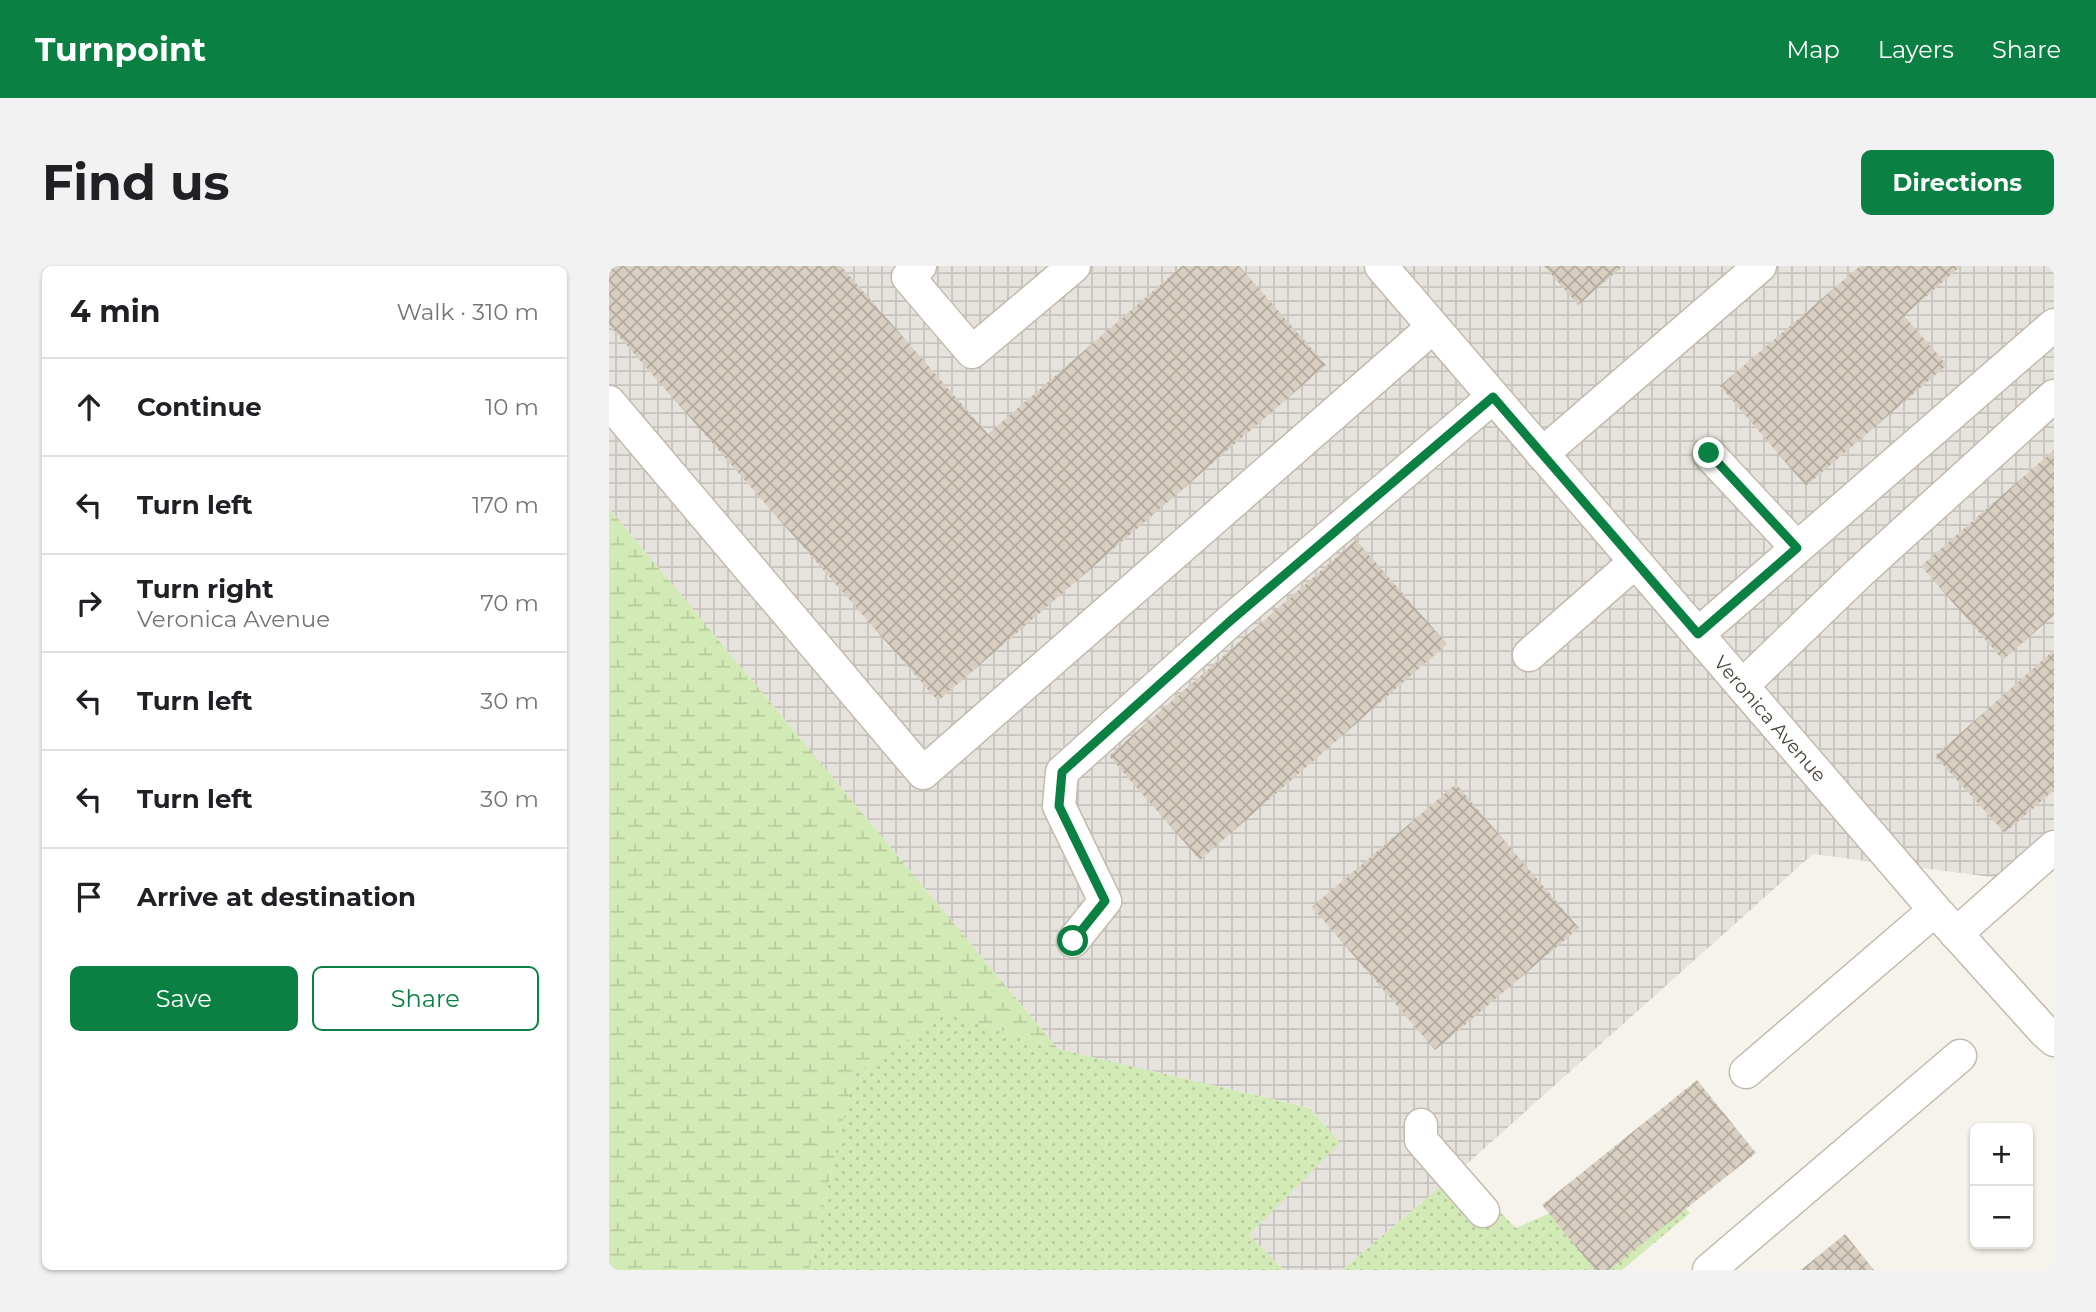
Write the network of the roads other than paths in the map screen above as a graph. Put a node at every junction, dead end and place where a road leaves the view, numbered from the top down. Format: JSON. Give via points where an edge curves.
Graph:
{"nodes":[{"id":1,"x":921,"y":266,"type":"edge"},
{"id":2,"x":1074,"y":266,"type":"edge"},
{"id":3,"x":1381,"y":266,"type":"edge"},
{"id":4,"x":1760,"y":266,"type":"edge"},
{"id":5,"x":2054,"y":325,"type":"edge"},
{"id":6,"x":1433,"y":327,"type":"junction"},
{"id":7,"x":2054,"y":396,"type":"edge"},
{"id":8,"x":1493,"y":397,"type":"junction"},
{"id":9,"x":609,"y":402,"type":"edge"},
{"id":10,"x":1709,"y":453,"type":"dead end"},
{"id":11,"x":1542,"y":454,"type":"junction"},
{"id":12,"x":1797,"y":548,"type":"junction"},
{"id":13,"x":1635,"y":562,"type":"junction"},
{"id":14,"x":1698,"y":634,"type":"junction"},
{"id":15,"x":1529,"y":655,"type":"dead end"},
{"id":16,"x":1742,"y":686,"type":"junction"},
{"id":17,"x":2054,"y":846,"type":"edge"},
{"id":18,"x":1935,"y":910,"type":"junction"},
{"id":19,"x":1956,"y":934,"type":"junction"},
{"id":20,"x":1073,"y":941,"type":"dead end"},
{"id":21,"x":2054,"y":1040,"type":"edge"},
{"id":22,"x":1959,"y":1056,"type":"dead end"},
{"id":23,"x":1746,"y":1072,"type":"dead end"},
{"id":24,"x":1421,"y":1125,"type":"dead end"},
{"id":25,"x":1483,"y":1211,"type":"dead end"},
{"id":26,"x":1709,"y":1270,"type":"edge"}],
"edges":[{"from":1,"to":2,"type":"street","via":[[908,277],[972,352]]},
{"from":3,"to":6,"type":"street","name":"Veronica Avenue"},
{"from":4,"to":11,"type":"street"},
{"from":5,"to":12,"type":"street"},
{"from":6,"to":8,"type":"street","name":"Veronica Avenue"},
{"from":6,"to":9,"type":"street","via":[[923,773]]},
{"from":7,"to":16,"type":"street"},
{"from":8,"to":11,"type":"street","name":"Veronica Avenue"},
{"from":8,"to":20,"type":"street","via":[[1229,622],[1062,772],[1059,806],[1105,901]]},
{"from":10,"to":12,"type":"street"},
{"from":11,"to":13,"type":"street","name":"Veronica Avenue"},
{"from":12,"to":14,"type":"street"},
{"from":13,"to":14,"type":"street","name":"Veronica Avenue"},
{"from":13,"to":15,"type":"street"},
{"from":14,"to":16,"type":"street","name":"Veronica Avenue"},
{"from":16,"to":18,"type":"street","name":"Veronica Avenue"},
{"from":17,"to":19,"type":"street"},
{"from":18,"to":19,"type":"street","name":"Veronica Avenue"},
{"from":18,"to":23,"type":"street"},
{"from":19,"to":21,"type":"street","name":"Veronica Avenue"},
{"from":22,"to":26,"type":"street"},
{"from":24,"to":25,"type":"street","via":[[1421,1140]]}]}
